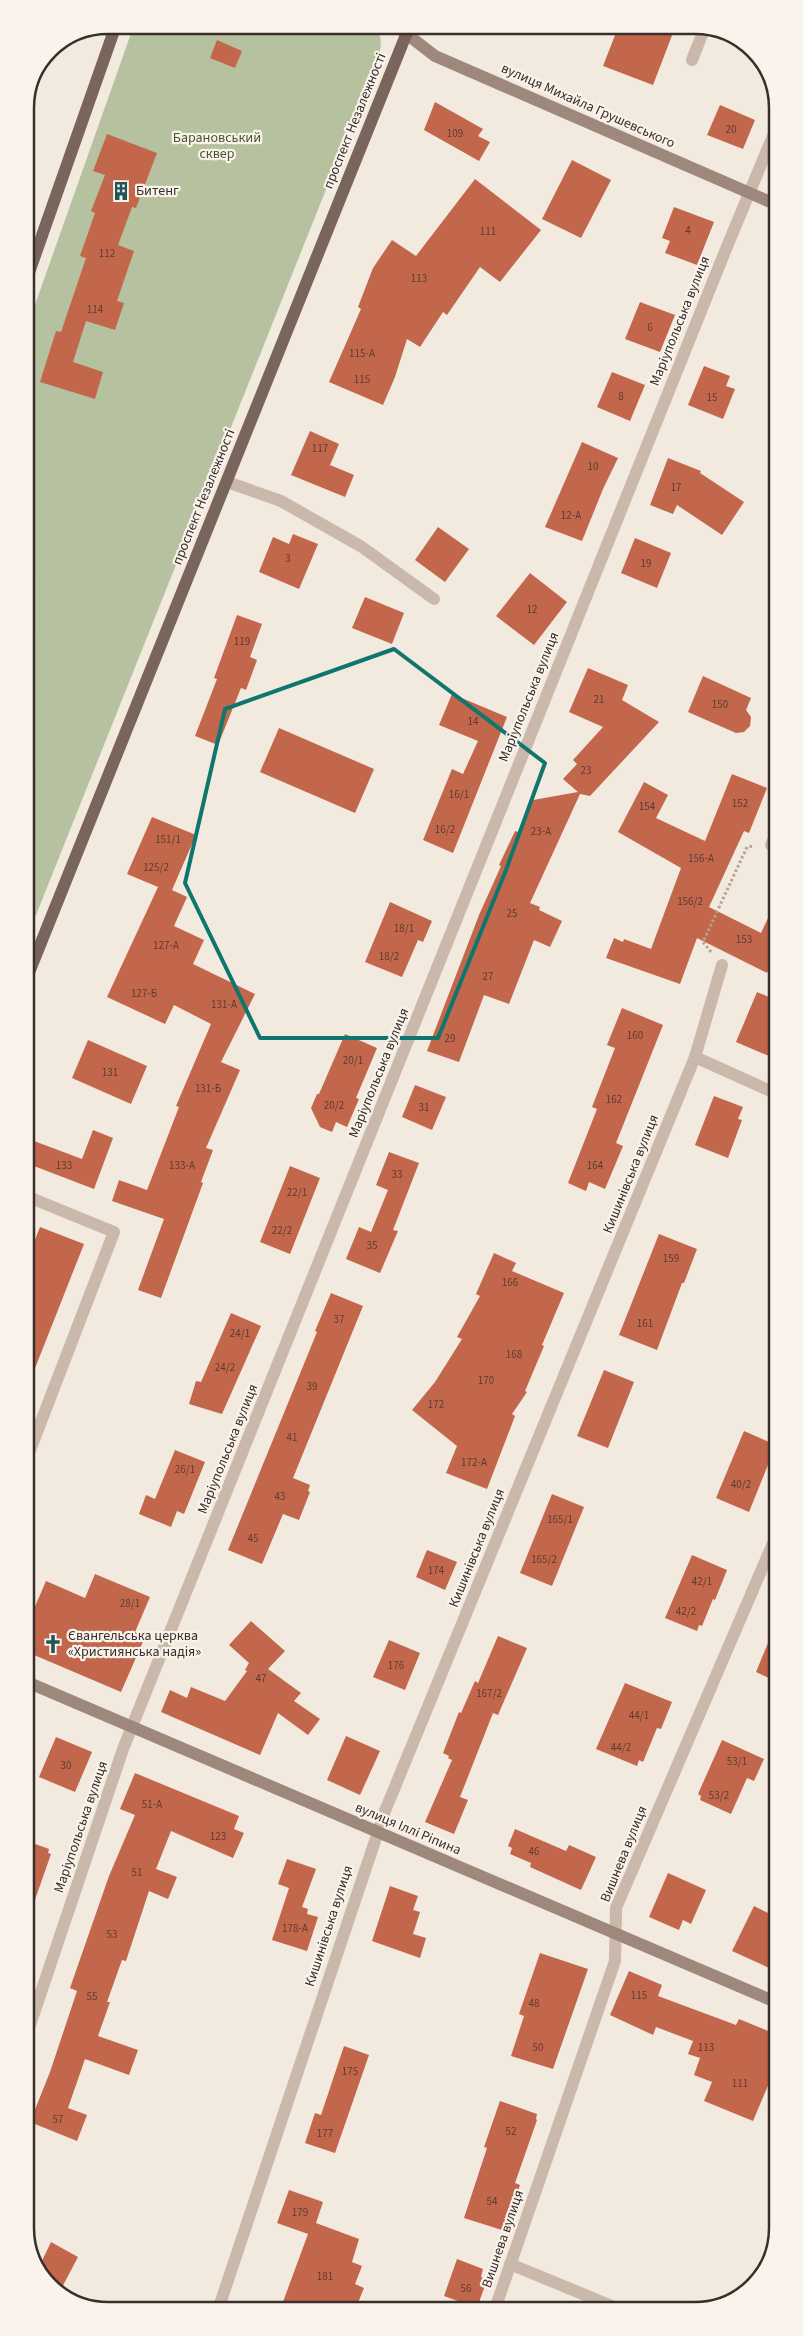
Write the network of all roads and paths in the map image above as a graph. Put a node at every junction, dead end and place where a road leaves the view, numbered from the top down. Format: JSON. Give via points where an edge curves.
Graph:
{"nodes":[{"id":1,"x":113,"y":34,"type":"edge"},
{"id":2,"x":406,"y":34,"type":"edge"},
{"id":3,"x":412,"y":34,"type":"edge"},
{"id":4,"x":702,"y":34,"type":"edge"},
{"id":5,"x":692,"y":60,"type":"dead end"},
{"id":6,"x":769,"y":145,"type":"edge"},
{"id":7,"x":750,"y":193,"type":"junction"},
{"id":8,"x":769,"y":201,"type":"edge"},
{"id":9,"x":34,"y":258,"type":"edge"},
{"id":10,"x":226,"y":482,"type":"junction"},
{"id":11,"x":434,"y":599,"type":"dead end"},
{"id":12,"x":769,"y":840,"type":"edge"},
{"id":13,"x":34,"y":960,"type":"edge"},
{"id":14,"x":722,"y":965,"type":"joint"},
{"id":15,"x":695,"y":1057,"type":"junction"},
{"id":16,"x":769,"y":1091,"type":"edge"},
{"id":17,"x":34,"y":1199,"type":"edge"},
{"id":18,"x":34,"y":1440,"type":"edge"},
{"id":19,"x":769,"y":1553,"type":"edge"},
{"id":20,"x":34,"y":1685,"type":"edge"},
{"id":21,"x":132,"y":1727,"type":"junction"},
{"id":22,"x":377,"y":1832,"type":"junction"},
{"id":23,"x":615,"y":1933,"type":"junction"},
{"id":24,"x":769,"y":1999,"type":"edge"},
{"id":25,"x":34,"y":2016,"type":"edge"},
{"id":26,"x":510,"y":2264,"type":"junction"},
{"id":27,"x":221,"y":2302,"type":"edge"},
{"id":28,"x":497,"y":2302,"type":"edge"},
{"id":29,"x":603,"y":2302,"type":"edge"}],
"edges":[{"from":1,"to":9,"type":"main road"},
{"from":2,"to":10,"type":"main road","name":"проспект Незалежності"},
{"from":3,"to":7,"type":"street","name":"вулиця Михайла Грушевського","via":[[435,56]]},
{"from":4,"to":5,"type":"street"},
{"from":6,"to":7,"type":"street","name":"Маріупольська вулиця"},
{"from":7,"to":8,"type":"street","name":"вулиця Михайла Грушевського"},
{"from":7,"to":21,"type":"street","name":"Маріупольська вулиця"},
{"from":10,"to":11,"type":"street","via":[[281,501],[362,547]]},
{"from":10,"to":13,"type":"main road","name":"проспект Незалежності"},
{"from":12,"to":14,"type":"path","via":[[747,847],[703,942]]},
{"from":14,"to":15,"type":"street","name":"Кишинівська вулиця"},
{"from":15,"to":16,"type":"street"},
{"from":15,"to":22,"type":"street","name":"Кишинівська вулиця"},
{"from":17,"to":18,"type":"street","via":[[114,1232]]},
{"from":19,"to":23,"type":"street","name":"Вишнева вулиця","via":[[616,1908]]},
{"from":20,"to":21,"type":"street","name":"вулиця Іллі Ріпина"},
{"from":21,"to":22,"type":"street","name":"вулиця Іллі Ріпина"},
{"from":21,"to":25,"type":"street","name":"Маріупольська вулиця"},
{"from":22,"to":23,"type":"street","name":"вулиця Іллі Ріпина"},
{"from":22,"to":27,"type":"street","name":"Кишинівська вулиця"},
{"from":23,"to":24,"type":"street","name":"вулиця Іллі Ріпина"},
{"from":23,"to":26,"type":"street","name":"Вишнева вулиця","via":[[615,1961]]},
{"from":26,"to":28,"type":"street","name":"Вишнева вулиця"},
{"from":26,"to":29,"type":"street"}]}
